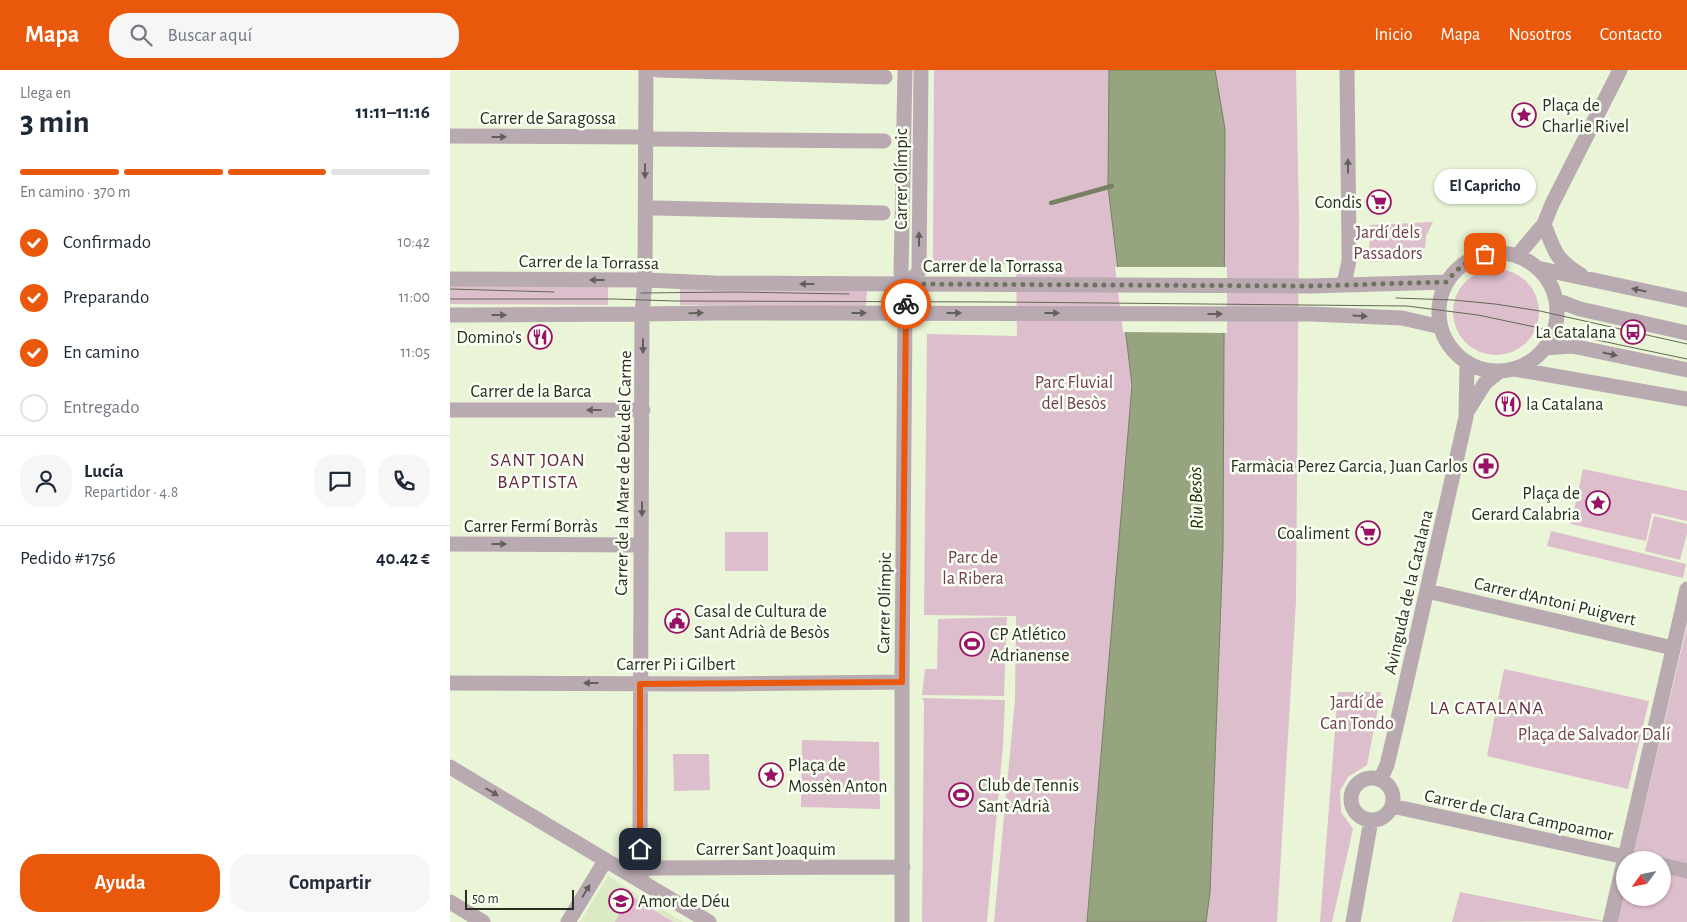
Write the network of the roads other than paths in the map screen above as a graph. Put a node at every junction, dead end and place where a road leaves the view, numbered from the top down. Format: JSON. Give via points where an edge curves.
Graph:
{"nodes":[{"id":1,"x":646,"y":70,"type":"edge"},
{"id":2,"x":658,"y":70,"type":"edge"},
{"id":3,"x":905,"y":70,"type":"edge"},
{"id":4,"x":921,"y":70,"type":"edge"},
{"id":5,"x":1347,"y":70,"type":"edge"},
{"id":6,"x":1620,"y":70,"type":"edge"},
{"id":7,"x":885,"y":77,"type":"dead end"},
{"id":8,"x":450,"y":136,"type":"edge"},
{"id":9,"x":650,"y":138,"type":"junction"},
{"id":10,"x":884,"y":141,"type":"dead end"},
{"id":11,"x":655,"y":208,"type":"dead end"},
{"id":12,"x":883,"y":213,"type":"dead end"},
{"id":13,"x":1544,"y":224,"type":"junction"},
{"id":14,"x":1517,"y":256,"type":"junction"},
{"id":15,"x":1537,"y":268,"type":"junction"},
{"id":16,"x":1587,"y":278,"type":"junction"},
{"id":17,"x":450,"y":279,"type":"edge"},
{"id":18,"x":645,"y":280,"type":"junction"},
{"id":19,"x":1446,"y":282,"type":"junction"},
{"id":20,"x":908,"y":284,"type":"junction"},
{"id":21,"x":1344,"y":284,"type":"junction"},
{"id":22,"x":1556,"y":300,"type":"junction"},
{"id":23,"x":1687,"y":300,"type":"edge"},
{"id":24,"x":905,"y":313,"type":"junction"},
{"id":25,"x":642,"y":314,"type":"junction"},
{"id":26,"x":450,"y":315,"type":"edge"},
{"id":27,"x":1441,"y":327,"type":"junction"},
{"id":28,"x":1687,"y":333,"type":"edge"},
{"id":29,"x":1545,"y":348,"type":"junction"},
{"id":30,"x":1467,"y":362,"type":"junction"},
{"id":31,"x":1507,"y":370,"type":"junction"},
{"id":32,"x":1687,"y":370,"type":"edge"},
{"id":33,"x":1687,"y":399,"type":"edge"},
{"id":34,"x":450,"y":410,"type":"edge"},
{"id":35,"x":643,"y":410,"type":"junction"},
{"id":36,"x":1467,"y":411,"type":"junction"},
{"id":37,"x":450,"y":544,"type":"edge"},
{"id":38,"x":641,"y":545,"type":"junction"},
{"id":39,"x":1687,"y":589,"type":"edge"},
{"id":40,"x":1427,"y":591,"type":"junction"},
{"id":41,"x":1673,"y":648,"type":"junction"},
{"id":42,"x":902,"y":682,"type":"junction"},
{"id":43,"x":450,"y":683,"type":"edge"},
{"id":44,"x":640,"y":684,"type":"junction"},
{"id":45,"x":450,"y":767,"type":"edge"},
{"id":46,"x":1380,"y":780,"type":"junction"},
{"id":47,"x":1392,"y":806,"type":"junction"},
{"id":48,"x":1371,"y":820,"type":"junction"},
{"id":49,"x":1632,"y":851,"type":"edge"},
{"id":50,"x":1616,"y":855,"type":"edge"},
{"id":51,"x":605,"y":861,"type":"junction"},
{"id":52,"x":903,"y":867,"type":"junction"},
{"id":53,"x":1671,"y":867,"type":"edge"},
{"id":54,"x":1687,"y":871,"type":"edge"},
{"id":55,"x":632,"y":876,"type":"junction"},
{"id":56,"x":450,"y":902,"type":"edge"},
{"id":57,"x":1616,"y":904,"type":"edge"},
{"id":58,"x":1611,"y":920,"type":"edge"},
{"id":59,"x":483,"y":922,"type":"edge"},
{"id":60,"x":568,"y":922,"type":"edge"},
{"id":61,"x":708,"y":922,"type":"edge"},
{"id":62,"x":902,"y":922,"type":"edge"},
{"id":63,"x":1353,"y":922,"type":"edge"}],
"edges":[{"from":1,"to":9,"type":"street","name":"Carrer de la Mare de Déu del Carme"},
{"from":2,"to":7,"type":"street"},
{"from":3,"to":20,"type":"street","name":"Carrer Olímpic","via":[[901,273]]},
{"from":20,"to":4,"type":"street","name":"Carrer Olímpic","one_way":true,"via":[[919,271]]},
{"from":21,"to":5,"type":"street","one_way":true,"via":[[1349,255]]},
{"from":6,"to":13,"type":"street"},
{"from":8,"to":9,"type":"street","name":"Carrer de Saragossa","one_way":true},
{"from":9,"to":10,"type":"street","name":"Carrer de Saragossa"},
{"from":9,"to":18,"type":"street","name":"Carrer de la Mare de Déu del Carme","one_way":true},
{"from":11,"to":12,"type":"street"},
{"from":13,"to":14,"type":"street"},
{"from":13,"to":16,"type":"street","via":[[1556,255]]},
{"from":14,"to":15,"type":"street"},
{"from":14,"to":19,"type":"street","via":[[1493,253],[1470,259]]},
{"from":15,"to":16,"type":"street"},
{"from":15,"to":22,"type":"street","via":[[1549,282]]},
{"from":23,"to":16,"type":"street","one_way":true},
{"from":18,"to":17,"type":"street","name":"Carrer de la Torrassa","one_way":true},
{"from":20,"to":18,"type":"street","name":"Carrer de la Torrassa","one_way":true},
{"from":18,"to":25,"type":"street","name":"Carrer de la Mare de Déu del Carme"},
{"from":19,"to":21,"type":"street","name":"Carrer de la Torrassa"},
{"from":19,"to":27,"type":"street","via":[[1438,312]]},
{"from":20,"to":21,"type":"street","name":"Carrer de la Torrassa"},
{"from":20,"to":24,"type":"street","name":"Carrer Olímpic"},
{"from":22,"to":28,"type":"street","via":[[1580,309]]},
{"from":22,"to":29,"type":"street","via":[[1553,333]]},
{"from":25,"to":24,"type":"street","one_way":true},
{"from":24,"to":27,"type":"street","one_way":true,"via":[[1311,314],[1402,318]]},
{"from":24,"to":42,"type":"street","name":"Carrer Olímpic"},
{"from":26,"to":25,"type":"street","one_way":true},
{"from":25,"to":35,"type":"street","name":"Carrer de la Mare de Déu del Carme","one_way":true},
{"from":27,"to":30,"type":"street","via":[[1447,342]]},
{"from":29,"to":31,"type":"street","via":[[1531,361]]},
{"from":29,"to":32,"type":"street","one_way":true,"via":[[1572,346]]},
{"from":30,"to":31,"type":"street","via":[[1486,370]]},
{"from":30,"to":36,"type":"street","name":"Avinguda de la Catalana"},
{"from":31,"to":33,"type":"street"},
{"from":31,"to":36,"type":"street","name":"Avinguda de la Catalana","via":[[1485,383]]},
{"from":35,"to":34,"type":"street","name":"Carrer de la Barca","one_way":true},
{"from":35,"to":38,"type":"street","name":"Carrer de la Mare de Déu del Carme","one_way":true},
{"from":36,"to":40,"type":"street","name":"Avinguda de la Catalana"},
{"from":37,"to":38,"type":"street","name":"Carrer Fermí Borràs","one_way":true},
{"from":38,"to":44,"type":"street","name":"Carrer de la Mare de Déu del Carme"},
{"from":39,"to":41,"type":"street"},
{"from":40,"to":41,"type":"street","name":"Carrer d'Antoni Puigvert"},
{"from":40,"to":46,"type":"street","name":"Avinguda de la Catalana","via":[[1390,752]]},
{"from":41,"to":49,"type":"street"},
{"from":42,"to":44,"type":"street","name":"Carrer Pi i Gilbert"},
{"from":42,"to":52,"type":"street","name":"Carrer Olímpic"},
{"from":44,"to":43,"type":"street","name":"Carrer Pi i Gilbert","one_way":true},
{"from":44,"to":55,"type":"street","name":"Carrer de la Mare de Déu del Carme","via":[[640,849]]},
{"from":45,"to":51,"type":"street","one_way":true},
{"from":46,"to":47,"type":"street","via":[[1386,783],[1392,794]]},
{"from":46,"to":48,"type":"street","via":[[1373,778],[1360,782],[1352,794],[1354,808]]},
{"from":47,"to":48,"type":"street","via":[[1384,816]]},
{"from":47,"to":50,"type":"street","name":"Carrer de Clara Campoamor"},
{"from":48,"to":63,"type":"street"},
{"from":51,"to":55,"type":"street"},
{"from":60,"to":51,"type":"street","one_way":true},
{"from":52,"to":55,"type":"street","name":"Carrer Sant Joaquim","via":[[649,868]]},
{"from":52,"to":62,"type":"street","name":"Carrer Olímpic"},
{"from":53,"to":54,"type":"street"},
{"from":55,"to":61,"type":"street"},
{"from":56,"to":59,"type":"street"},
{"from":57,"to":58,"type":"street"}]}
